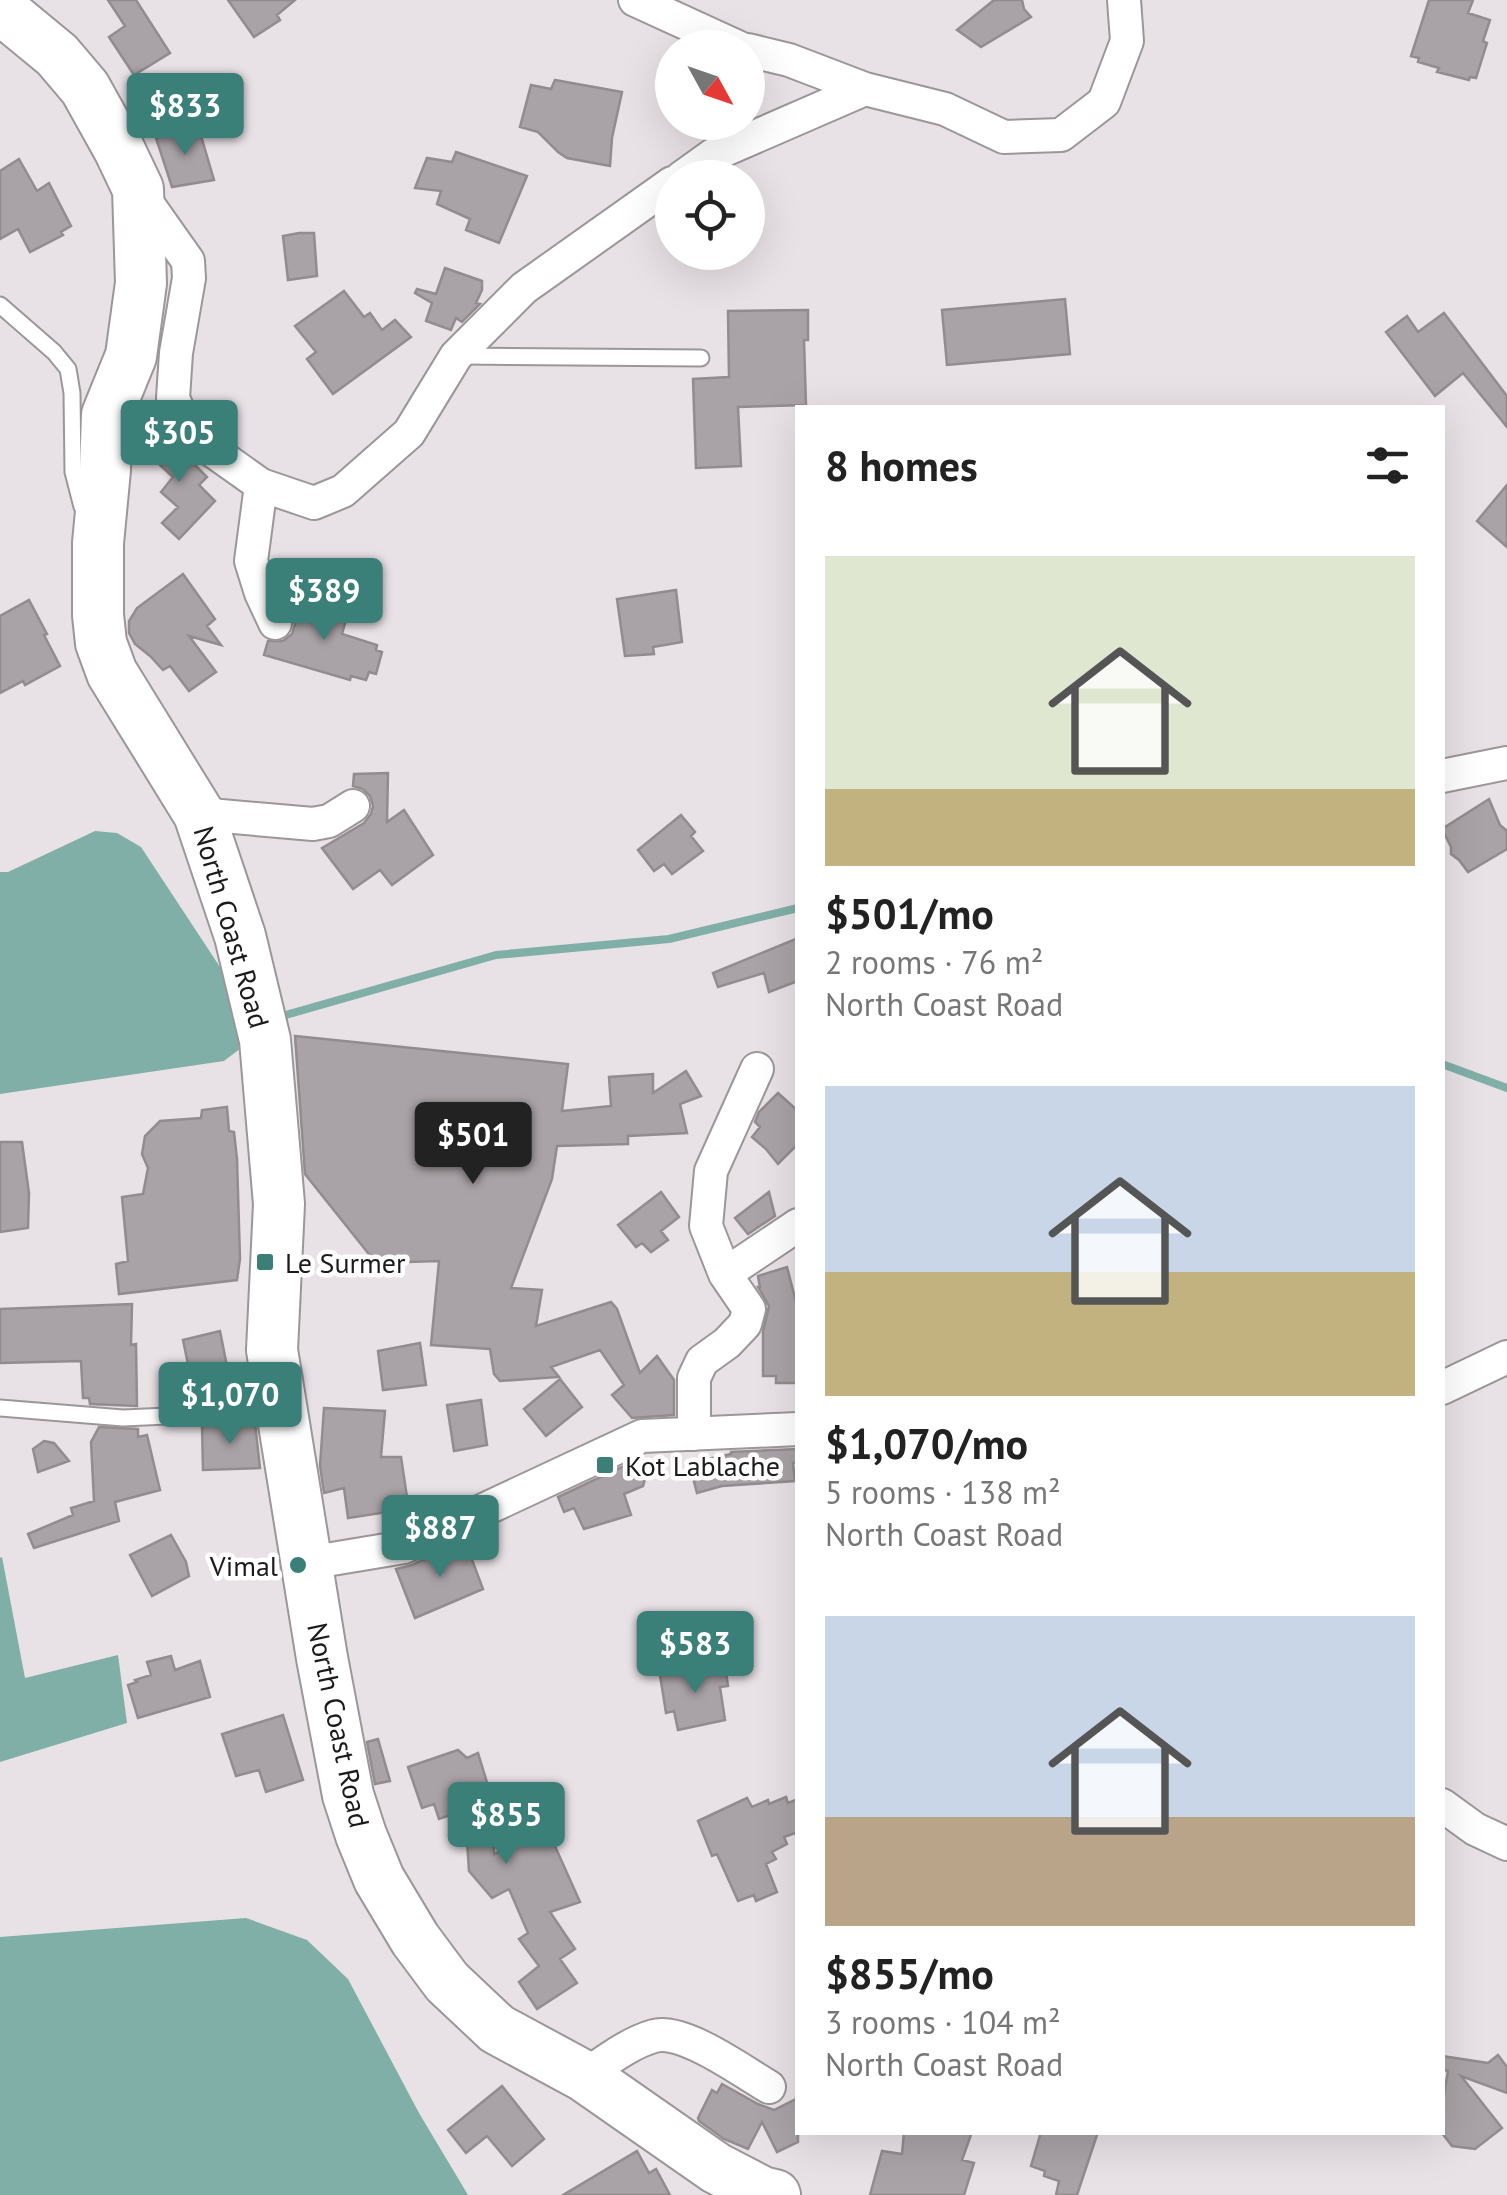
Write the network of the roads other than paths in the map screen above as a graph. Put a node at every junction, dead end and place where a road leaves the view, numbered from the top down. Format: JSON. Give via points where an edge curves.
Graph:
{"nodes":[{"id":1,"x":635,"y":0,"type":"edge"},
{"id":2,"x":1124,"y":0,"type":"edge"},
{"id":3,"x":0,"y":8,"type":"edge"},
{"id":4,"x":701,"y":30,"type":"edge"},
{"id":5,"x":765,"y":54,"type":"edge"},
{"id":6,"x":865,"y":89,"type":"junction"},
{"id":7,"x":706,"y":160,"type":"edge"},
{"id":8,"x":138,"y":189,"type":"junction"},
{"id":9,"x":655,"y":196,"type":"edge"},
{"id":10,"x":0,"y":305,"type":"edge"},
{"id":11,"x":456,"y":356,"type":"junction"},
{"id":12,"x":701,"y":358,"type":"dead end"},
{"id":13,"x":261,"y":485,"type":"junction"},
{"id":14,"x":98,"y":542,"type":"junction"},
{"id":15,"x":275,"y":622,"type":"dead end"},
{"id":16,"x":1507,"y":763,"type":"edge"},
{"id":17,"x":1445,"y":775,"type":"edge"},
{"id":18,"x":353,"y":806,"type":"dead end"},
{"id":19,"x":199,"y":814,"type":"junction"},
{"id":20,"x":757,"y":1070,"type":"dead end"},
{"id":21,"x":795,"y":1227,"type":"edge"},
{"id":22,"x":725,"y":1274,"type":"junction"},
{"id":23,"x":1507,"y":1357,"type":"edge"},
{"id":24,"x":1445,"y":1387,"type":"edge"},
{"id":25,"x":0,"y":1408,"type":"edge"},
{"id":26,"x":282,"y":1411,"type":"junction"},
{"id":27,"x":795,"y":1429,"type":"edge"},
{"id":28,"x":694,"y":1434,"type":"junction"},
{"id":29,"x":308,"y":1564,"type":"junction"},
{"id":30,"x":1445,"y":1807,"type":"edge"},
{"id":31,"x":1507,"y":1844,"type":"edge"},
{"id":32,"x":584,"y":2076,"type":"junction"},
{"id":33,"x":769,"y":2086,"type":"dead end"},
{"id":34,"x":775,"y":2195,"type":"edge"}],
"edges":[{"from":1,"to":4,"type":"street"},
{"from":2,"to":6,"type":"street","via":[[1127,41],[1104,102],[1061,134],[1004,136],[945,108]]},
{"from":3,"to":8,"type":"main road","name":"North Coast Road","via":[[57,55],[84,88]]},
{"from":5,"to":6,"type":"street"},
{"from":6,"to":7,"type":"street"},
{"from":8,"to":13,"type":"street","via":[[188,261],[173,398],[185,427]]},
{"from":8,"to":14,"type":"main road","name":"North Coast Road","via":[[141,283],[130,356],[107,415]]},
{"from":9,"to":11,"type":"street","via":[[524,288]]},
{"from":10,"to":14,"type":"lane","via":[[68,370],[73,472]]},
{"from":11,"to":12,"type":"lane"},
{"from":11,"to":13,"type":"street","via":[[410,433],[343,491],[314,503]]},
{"from":13,"to":15,"type":"street","via":[[251,562]]},
{"from":14,"to":19,"type":"main road","name":"North Coast Road","via":[[100,642]]},
{"from":16,"to":17,"type":"street"},
{"from":18,"to":19,"type":"street","via":[[313,824]]},
{"from":19,"to":26,"type":"main road","name":"North Coast Road","via":[[261,1022],[279,1204],[272,1350]]},
{"from":20,"to":22,"type":"street","via":[[711,1171],[706,1226]]},
{"from":21,"to":22,"type":"street"},
{"from":22,"to":28,"type":"street","via":[[749,1309],[745,1324],[702,1361],[694,1378]]},
{"from":23,"to":24,"type":"street"},
{"from":25,"to":26,"type":"lane","via":[[124,1418]]},
{"from":26,"to":29,"type":"main road","name":"North Coast Road"},
{"from":27,"to":28,"type":"street"},
{"from":28,"to":29,"type":"street","via":[[642,1436],[404,1547]]},
{"from":29,"to":32,"type":"main road","name":"North Coast Road","via":[[348,1795],[379,1880],[446,1982],[498,2028]]},
{"from":30,"to":31,"type":"street"},
{"from":32,"to":33,"type":"street","via":[[640,2042],[669,2034]]},
{"from":32,"to":34,"type":"main road","name":"North Coast Road","via":[[716,2168]]}]}
